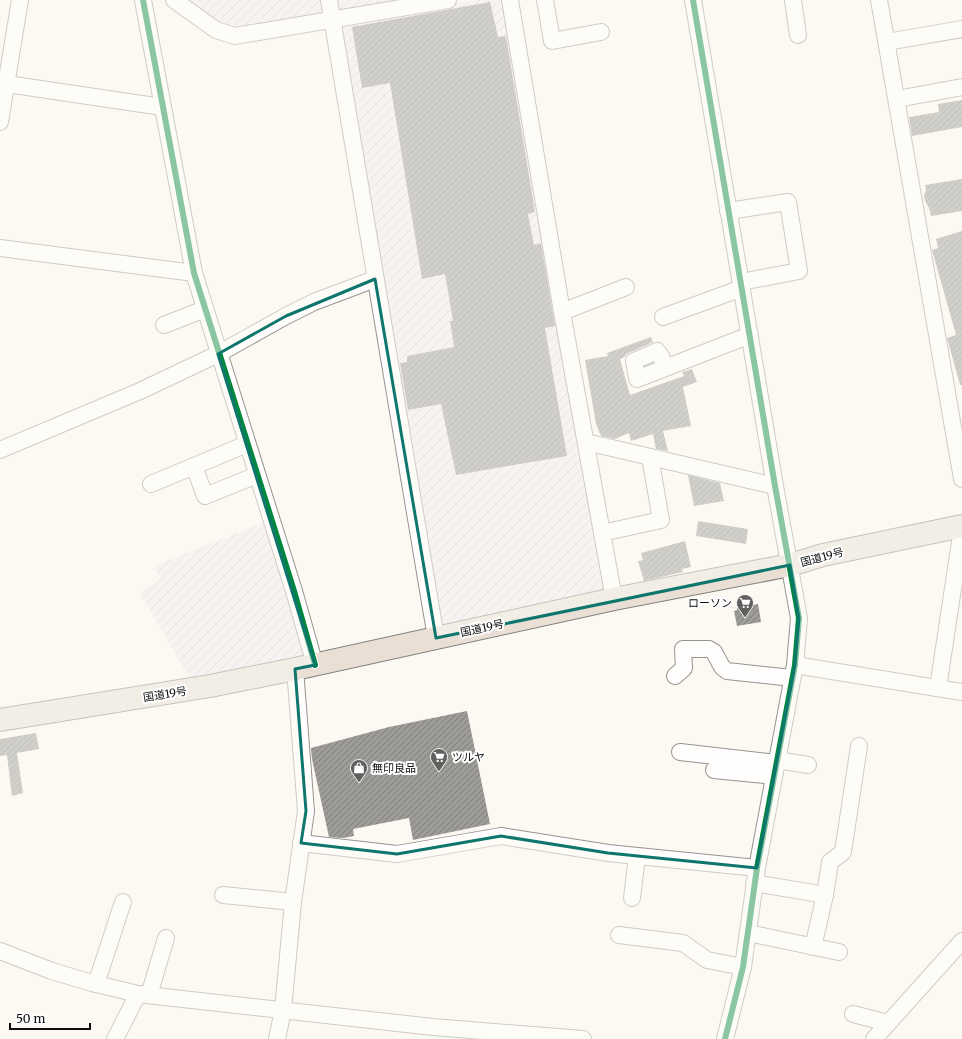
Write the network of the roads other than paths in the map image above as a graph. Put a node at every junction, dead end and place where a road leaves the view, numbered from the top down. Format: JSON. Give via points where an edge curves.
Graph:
{"nodes":[{"id":1,"x":20,"y":0,"type":"edge"},
{"id":2,"x":143,"y":0,"type":"edge"},
{"id":3,"x":174,"y":0,"type":"edge"},
{"id":4,"x":329,"y":0,"type":"edge"},
{"id":5,"x":448,"y":0,"type":"edge"},
{"id":6,"x":510,"y":0,"type":"edge"},
{"id":7,"x":545,"y":0,"type":"edge"},
{"id":8,"x":693,"y":0,"type":"edge"},
{"id":9,"x":793,"y":0,"type":"edge"},
{"id":10,"x":879,"y":0,"type":"edge"},
{"id":11,"x":332,"y":20,"type":"junction"},
{"id":12,"x":962,"y":29,"type":"edge"},
{"id":13,"x":601,"y":32,"type":"dead end"},
{"id":14,"x":798,"y":34,"type":"dead end"},
{"id":15,"x":887,"y":42,"type":"junction"},
{"id":16,"x":7,"y":84,"type":"junction"},
{"id":17,"x":962,"y":87,"type":"edge"},
{"id":18,"x":897,"y":99,"type":"junction"},
{"id":19,"x":162,"y":107,"type":"junction"},
{"id":20,"x":0,"y":122,"type":"edge"},
{"id":21,"x":728,"y":211,"type":"junction"},
{"id":22,"x":0,"y":248,"type":"edge"},
{"id":23,"x":194,"y":273,"type":"junction"},
{"id":24,"x":375,"y":279,"type":"junction"},
{"id":25,"x":741,"y":285,"type":"junction"},
{"id":26,"x":626,"y":287,"type":"dead end"},
{"id":27,"x":205,"y":309,"type":"junction"},
{"id":28,"x":562,"y":312,"type":"junction"},
{"id":29,"x":663,"y":317,"type":"dead end"},
{"id":30,"x":164,"y":325,"type":"dead end"},
{"id":31,"x":750,"y":334,"type":"junction"},
{"id":32,"x":218,"y":354,"type":"junction"},
{"id":33,"x":665,"y":368,"type":"dead end"},
{"id":34,"x":586,"y":442,"type":"junction"},
{"id":35,"x":0,"y":444,"type":"edge"},
{"id":36,"x":247,"y":444,"type":"junction"},
{"id":37,"x":0,"y":450,"type":"edge"},
{"id":38,"x":650,"y":457,"type":"junction"},
{"id":39,"x":194,"y":466,"type":"junction"},
{"id":40,"x":257,"y":475,"type":"junction"},
{"id":41,"x":962,"y":479,"type":"edge"},
{"id":42,"x":151,"y":484,"type":"dead end"},
{"id":43,"x":775,"y":486,"type":"junction"},
{"id":44,"x":961,"y":526,"type":"edge"},
{"id":45,"x":602,"y":534,"type":"junction"},
{"id":46,"x":790,"y":566,"type":"junction"},
{"id":47,"x":958,"y":582,"type":"edge"},
{"id":48,"x":614,"y":599,"type":"junction"},
{"id":49,"x":436,"y":638,"type":"junction"},
{"id":50,"x":305,"y":667,"type":"junction"},
{"id":51,"x":794,"y":672,"type":"junction"},
{"id":52,"x":676,"y":676,"type":"dead end"},
{"id":53,"x":938,"y":688,"type":"junction"},
{"id":54,"x":962,"y":692,"type":"edge"},
{"id":55,"x":0,"y":720,"type":"edge"},
{"id":56,"x":680,"y":752,"type":"dead end"},
{"id":57,"x":863,"y":753,"type":"dead end"},
{"id":58,"x":808,"y":765,"type":"dead end"},
{"id":59,"x":776,"y":766,"type":"junction"},
{"id":60,"x":714,"y":770,"type":"dead end"},
{"id":61,"x":301,"y":843,"type":"junction"},
{"id":62,"x":636,"y":856,"type":"junction"},
{"id":63,"x":755,"y":876,"type":"junction"},
{"id":64,"x":825,"y":894,"type":"junction"},
{"id":65,"x":223,"y":895,"type":"dead end"},
{"id":66,"x":632,"y":898,"type":"dead end"},
{"id":67,"x":123,"y":902,"type":"dead end"},
{"id":68,"x":292,"y":902,"type":"junction"},
{"id":69,"x":748,"y":932,"type":"junction"},
{"id":70,"x":166,"y":938,"type":"dead end"},
{"id":71,"x":625,"y":940,"type":"dead end"},
{"id":72,"x":962,"y":941,"type":"edge"},
{"id":73,"x":813,"y":947,"type":"junction"},
{"id":74,"x":0,"y":951,"type":"edge"},
{"id":75,"x":839,"y":952,"type":"dead end"},
{"id":76,"x":743,"y":967,"type":"junction"},
{"id":77,"x":96,"y":984,"type":"junction"},
{"id":78,"x":144,"y":995,"type":"junction"},
{"id":79,"x":283,"y":1010,"type":"junction"},
{"id":80,"x":853,"y":1014,"type":"dead end"},
{"id":81,"x":888,"y":1023,"type":"junction"},
{"id":82,"x":434,"y":1033,"type":"edge"},
{"id":83,"x":115,"y":1039,"type":"edge"},
{"id":84,"x":278,"y":1039,"type":"edge"},
{"id":85,"x":583,"y":1039,"type":"edge"},
{"id":86,"x":725,"y":1039,"type":"edge"},
{"id":87,"x":874,"y":1039,"type":"edge"}],
"edges":[{"from":1,"to":16,"type":"street"},
{"from":2,"to":19,"type":"street"},
{"from":3,"to":11,"type":"street","via":[[216,30],[235,36]]},
{"from":4,"to":11,"type":"street"},
{"from":5,"to":11,"type":"street"},
{"from":6,"to":28,"type":"street"},
{"from":7,"to":13,"type":"street","via":[[552,41]]},
{"from":8,"to":21,"type":"street"},
{"from":9,"to":14,"type":"street"},
{"from":10,"to":15,"type":"street"},
{"from":11,"to":24,"type":"street"},
{"from":12,"to":15,"type":"street"},
{"from":15,"to":18,"type":"street"},
{"from":16,"to":19,"type":"street"},
{"from":16,"to":20,"type":"street"},
{"from":17,"to":18,"type":"street"},
{"from":18,"to":41,"type":"street"},
{"from":19,"to":23,"type":"street"},
{"from":21,"to":25,"type":"street"},
{"from":21,"to":25,"type":"street","via":[[788,202],[799,271]]},
{"from":22,"to":23,"type":"street"},
{"from":23,"to":27,"type":"street"},
{"from":24,"to":32,"type":"street","via":[[314,302]]},
{"from":24,"to":49,"type":"street"},
{"from":25,"to":29,"type":"street"},
{"from":25,"to":31,"type":"street"},
{"from":26,"to":28,"type":"street"},
{"from":27,"to":30,"type":"street"},
{"from":27,"to":32,"type":"street"},
{"from":28,"to":34,"type":"street"},
{"from":31,"to":33,"type":"street"},
{"from":31,"to":43,"type":"street"},
{"from":32,"to":36,"type":"street"},
{"from":32,"to":37,"type":"street"},
{"from":34,"to":38,"type":"street"},
{"from":34,"to":45,"type":"street"},
{"from":35,"to":37,"type":"street"},
{"from":36,"to":39,"type":"street"},
{"from":36,"to":40,"type":"street"},
{"from":38,"to":43,"type":"street"},
{"from":38,"to":45,"type":"street","via":[[661,520]]},
{"from":39,"to":40,"type":"street","via":[[205,496]]},
{"from":39,"to":42,"type":"street"},
{"from":40,"to":50,"type":"street","via":[[294,591]]},
{"from":43,"to":46,"type":"street"},
{"from":44,"to":46,"type":"highway","name":"国道19号","via":[[823,555]]},
{"from":44,"to":47,"type":"street"},
{"from":45,"to":48,"type":"street"},
{"from":46,"to":48,"type":"highway","name":"国道19号"},
{"from":46,"to":51,"type":"street","via":[[799,618]]},
{"from":47,"to":53,"type":"street"},
{"from":48,"to":49,"type":"highway","name":"国道19号"},
{"from":49,"to":50,"type":"highway","name":"国道19号"},
{"from":50,"to":55,"type":"highway","name":"国道19号","via":[[210,686]]},
{"from":50,"to":61,"type":"street","via":[[306,811]]},
{"from":51,"to":52,"type":"street","via":[[727,671],[709,649],[683,648],[684,668]]},
{"from":51,"to":53,"type":"street"},
{"from":51,"to":59,"type":"street"},
{"from":53,"to":54,"type":"street"},
{"from":56,"to":59,"type":"street"},
{"from":57,"to":64,"type":"street","via":[[843,852],[830,862]]},
{"from":58,"to":59,"type":"street"},
{"from":59,"to":60,"type":"street"},
{"from":59,"to":63,"type":"street"},
{"from":61,"to":62,"type":"street","via":[[397,854],[502,836],[615,861]]},
{"from":61,"to":68,"type":"street"},
{"from":62,"to":63,"type":"street"},
{"from":62,"to":66,"type":"street"},
{"from":63,"to":64,"type":"street"},
{"from":63,"to":69,"type":"street"},
{"from":64,"to":73,"type":"street"},
{"from":65,"to":68,"type":"street"},
{"from":67,"to":77,"type":"street"},
{"from":68,"to":79,"type":"street"},
{"from":69,"to":73,"type":"street"},
{"from":69,"to":76,"type":"street"},
{"from":70,"to":78,"type":"street"},
{"from":71,"to":76,"type":"street","via":[[683,943],[707,960]]},
{"from":72,"to":81,"type":"street"},
{"from":73,"to":75,"type":"street"},
{"from":74,"to":77,"type":"street","via":[[52,971]]},
{"from":76,"to":86,"type":"street"},
{"from":77,"to":78,"type":"street"},
{"from":78,"to":79,"type":"street"},
{"from":78,"to":83,"type":"street"},
{"from":79,"to":82,"type":"street"},
{"from":79,"to":84,"type":"street"},
{"from":80,"to":81,"type":"street"},
{"from":81,"to":87,"type":"street"},
{"from":82,"to":85,"type":"street"}]}
